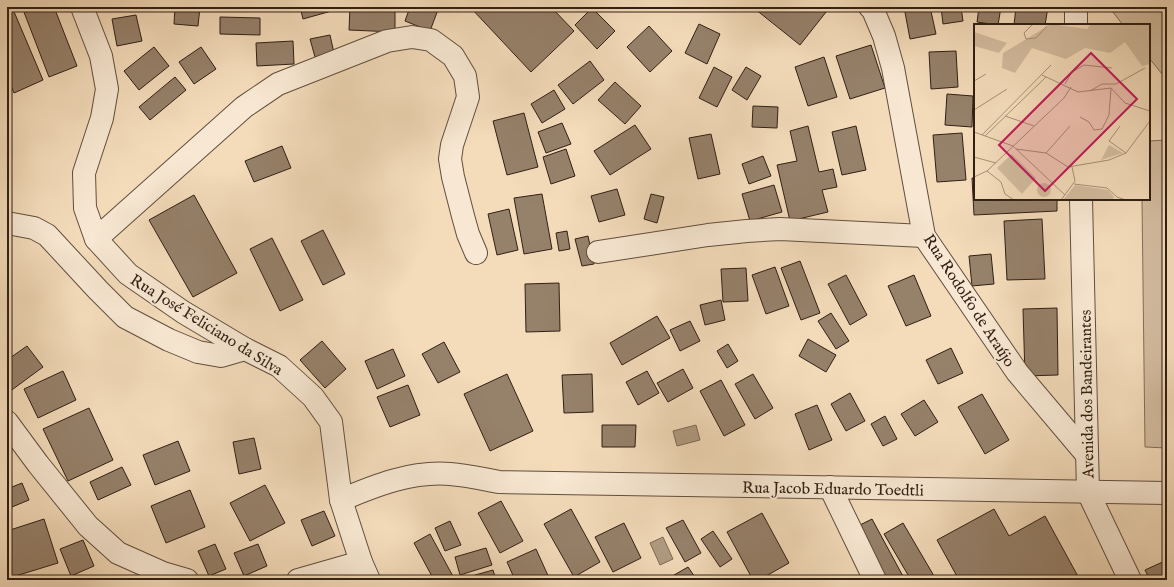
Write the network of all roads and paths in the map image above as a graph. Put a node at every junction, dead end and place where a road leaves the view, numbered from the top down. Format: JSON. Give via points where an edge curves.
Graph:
{"nodes":[{"id":1,"x":82,"y":7,"type":"edge"},
{"id":2,"x":870,"y":7,"type":"edge"},
{"id":3,"x":1076,"y":7,"type":"edge"},
{"id":4,"x":1076,"y":24,"type":"edge"},
{"id":5,"x":1081,"y":200,"type":"edge"},
{"id":6,"x":7,"y":223,"type":"edge"},
{"id":7,"x":924,"y":236,"type":"junction"},
{"id":8,"x":96,"y":240,"type":"junction"},
{"id":9,"x":598,"y":252,"type":"dead end"},
{"id":10,"x":476,"y":254,"type":"dead end"},
{"id":11,"x":245,"y":349,"type":"junction"},
{"id":12,"x":7,"y":422,"type":"edge"},
{"id":13,"x":1087,"y":455,"type":"junction"},
{"id":14,"x":830,"y":488,"type":"junction"},
{"id":15,"x":1088,"y":492,"type":"junction"},
{"id":16,"x":1167,"y":493,"type":"edge"},
{"id":17,"x":341,"y":500,"type":"junction"},
{"id":18,"x":365,"y":571,"type":"edge"},
{"id":19,"x":187,"y":580,"type":"edge"},
{"id":20,"x":298,"y":580,"type":"edge"},
{"id":21,"x":875,"y":580,"type":"edge"},
{"id":22,"x":1130,"y":580,"type":"edge"}],
"edges":[{"from":1,"to":8,"type":"street","name":"Rua José Feliciano da Silva","via":[[101,56],[107,89],[102,118],[84,173],[85,208]]},
{"from":2,"to":7,"type":"street","name":"Rua Rodolfo de Araújo","via":[[884,36],[893,68]]},
{"from":3,"to":4,"type":"street"},
{"from":5,"to":13,"type":"street","name":"Avenida dos Bandeirantes"},
{"from":6,"to":11,"type":"street","via":[[34,228],[46,235],[125,317],[198,352],[221,356]]},
{"from":7,"to":9,"type":"street","via":[[780,229],[747,230]]},
{"from":7,"to":13,"type":"street","name":"Rua Rodolfo de Araújo","via":[[1017,372]]},
{"from":8,"to":10,"type":"street","via":[[244,107],[278,84],[387,41],[412,37],[431,40],[453,56],[466,76],[468,97],[450,159],[463,216]]},
{"from":8,"to":11,"type":"street","name":"Rua José Feliciano da Silva","via":[[128,274],[183,312]]},
{"from":11,"to":17,"type":"street","name":"Rua José Feliciano da Silva","via":[[279,366],[312,397],[331,422]]},
{"from":12,"to":19,"type":"street","via":[[88,526],[118,553],[163,573]]},
{"from":13,"to":15,"type":"street","name":"Avenida dos Bandeirantes"},
{"from":14,"to":15,"type":"street","name":"Rua Jacob Eduardo Toedtli"},
{"from":14,"to":17,"type":"street","name":"Rua Jacob Eduardo Toedtli","via":[[499,482],[451,474],[425,474],[394,480]]},
{"from":14,"to":21,"type":"street"},
{"from":15,"to":16,"type":"street","name":"Rua Jacob Eduardo Toedtli"},
{"from":15,"to":22,"type":"street","name":"Avenida dos Bandeirantes"},
{"from":17,"to":18,"type":"street","name":"Rua José Feliciano da Silva"},
{"from":18,"to":20,"type":"street"}]}
